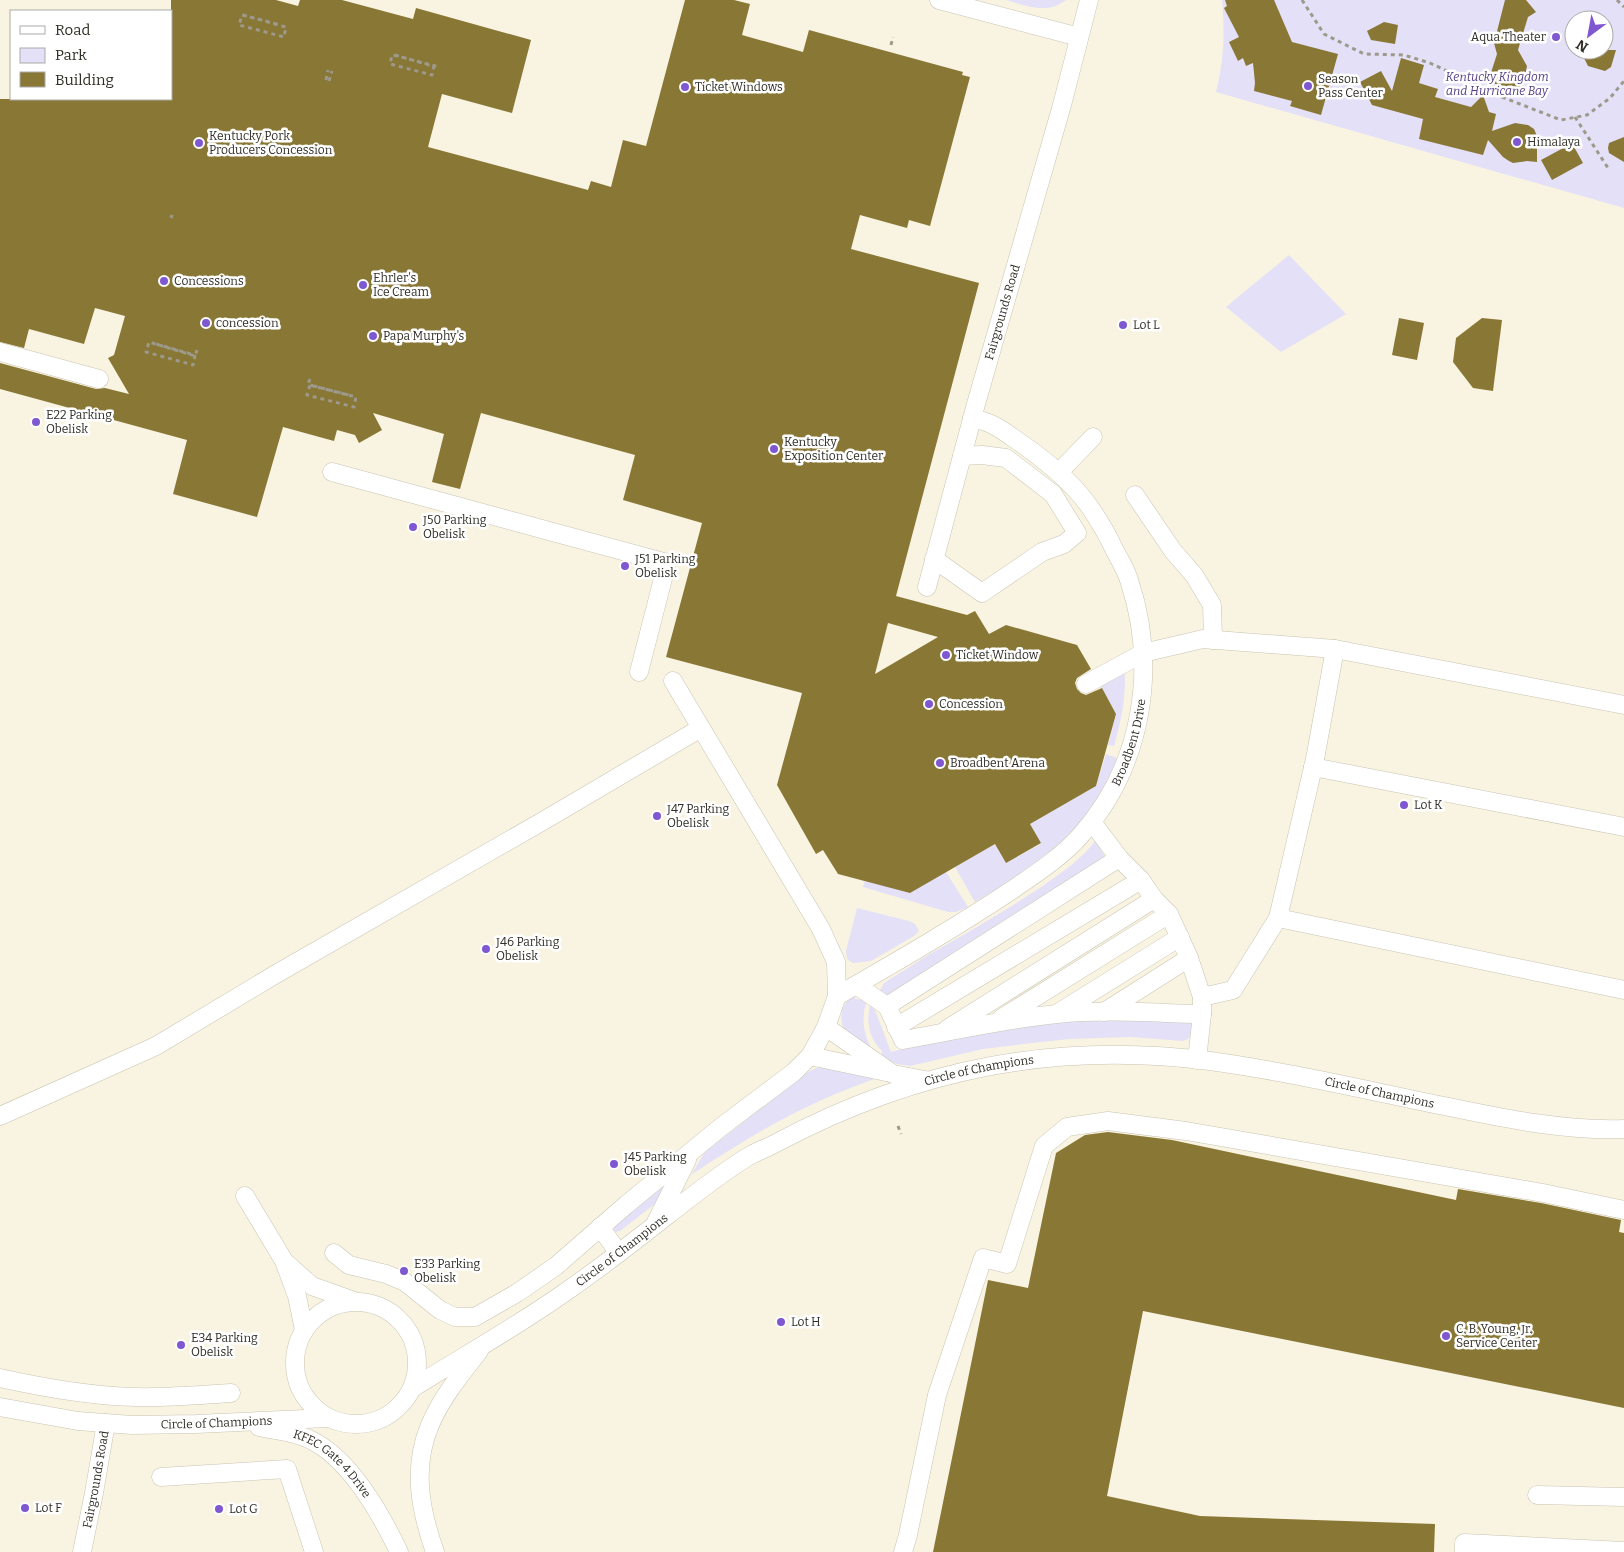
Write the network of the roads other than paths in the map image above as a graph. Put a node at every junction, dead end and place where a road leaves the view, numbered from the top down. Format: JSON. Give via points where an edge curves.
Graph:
{"nodes":[{"id":1,"x":939,"y":0,"type":"edge"},
{"id":2,"x":1089,"y":0,"type":"edge"},
{"id":3,"x":1079,"y":37,"type":"junction"},
{"id":4,"x":0,"y":352,"type":"edge"},
{"id":5,"x":99,"y":379,"type":"dead end"},
{"id":6,"x":972,"y":418,"type":"junction"},
{"id":7,"x":1093,"y":437,"type":"dead end"},
{"id":8,"x":962,"y":456,"type":"junction"},
{"id":9,"x":332,"y":472,"type":"dead end"},
{"id":10,"x":1059,"y":472,"type":"junction"},
{"id":11,"x":1135,"y":495,"type":"dead end"},
{"id":12,"x":934,"y":559,"type":"junction"},
{"id":13,"x":927,"y":588,"type":"dead end"},
{"id":14,"x":1213,"y":640,"type":"junction"},
{"id":15,"x":1334,"y":649,"type":"junction"},
{"id":16,"x":1143,"y":653,"type":"junction"},
{"id":17,"x":639,"y":672,"type":"dead end"},
{"id":18,"x":673,"y":681,"type":"dead end"},
{"id":19,"x":1086,"y":684,"type":"dead end"},
{"id":20,"x":1624,"y":705,"type":"edge"},
{"id":21,"x":701,"y":728,"type":"junction"},
{"id":22,"x":1313,"y":767,"type":"junction"},
{"id":23,"x":1092,"y":822,"type":"junction"},
{"id":24,"x":1624,"y":827,"type":"edge"},
{"id":25,"x":1119,"y":858,"type":"junction"},
{"id":26,"x":1141,"y":880,"type":"junction"},
{"id":27,"x":1154,"y":899,"type":"junction"},
{"id":28,"x":1169,"y":914,"type":"junction"},
{"id":29,"x":1278,"y":918,"type":"junction"},
{"id":30,"x":1180,"y":937,"type":"junction"},
{"id":31,"x":1189,"y":958,"type":"junction"},
{"id":32,"x":856,"y":985,"type":"junction"},
{"id":33,"x":1624,"y":990,"type":"edge"},
{"id":34,"x":837,"y":996,"type":"junction"},
{"id":35,"x":887,"y":1006,"type":"junction"},
{"id":36,"x":1202,"y":1006,"type":"junction"},
{"id":37,"x":1104,"y":1012,"type":"junction"},
{"id":38,"x":1058,"y":1014,"type":"junction"},
{"id":39,"x":996,"y":1022,"type":"junction"},
{"id":40,"x":826,"y":1027,"type":"junction"},
{"id":41,"x":896,"y":1027,"type":"junction"},
{"id":42,"x":938,"y":1034,"type":"junction"},
{"id":43,"x":810,"y":1056,"type":"junction"},
{"id":44,"x":1197,"y":1060,"type":"junction"},
{"id":45,"x":893,"y":1074,"type":"junction"},
{"id":46,"x":927,"y":1081,"type":"junction"},
{"id":47,"x":0,"y":1116,"type":"edge"},
{"id":48,"x":1624,"y":1129,"type":"edge"},
{"id":49,"x":691,"y":1153,"type":"junction"},
{"id":50,"x":245,"y":1196,"type":"dead end"},
{"id":51,"x":1624,"y":1210,"type":"edge"},
{"id":52,"x":654,"y":1225,"type":"junction"},
{"id":53,"x":600,"y":1227,"type":"junction"},
{"id":54,"x":618,"y":1252,"type":"junction"},
{"id":55,"x":334,"y":1253,"type":"dead end"},
{"id":56,"x":284,"y":1261,"type":"junction"},
{"id":57,"x":354,"y":1301,"type":"junction"},
{"id":58,"x":304,"y":1330,"type":"junction"},
{"id":59,"x":486,"y":1342,"type":"junction"},
{"id":60,"x":0,"y":1378,"type":"edge"},
{"id":61,"x":414,"y":1387,"type":"junction"},
{"id":62,"x":231,"y":1393,"type":"dead end"},
{"id":63,"x":0,"y":1407,"type":"edge"},
{"id":64,"x":328,"y":1418,"type":"junction"},
{"id":65,"x":232,"y":1422,"type":"junction"},
{"id":66,"x":106,"y":1423,"type":"junction"},
{"id":67,"x":161,"y":1477,"type":"dead end"},
{"id":68,"x":1537,"y":1495,"type":"dead end"},
{"id":69,"x":1624,"y":1498,"type":"edge"},
{"id":70,"x":1624,"y":1551,"type":"edge"},
{"id":71,"x":82,"y":1552,"type":"edge"},
{"id":72,"x":314,"y":1552,"type":"edge"},
{"id":73,"x":399,"y":1552,"type":"edge"},
{"id":74,"x":435,"y":1552,"type":"edge"},
{"id":75,"x":903,"y":1552,"type":"edge"},
{"id":76,"x":1464,"y":1552,"type":"edge"}],
"edges":[{"from":1,"to":3,"type":"street"},
{"from":2,"to":3,"type":"street","name":"Fairgrounds Road"},
{"from":3,"to":6,"type":"street","name":"Fairgrounds Road"},
{"from":4,"to":5,"type":"street"},
{"from":6,"to":8,"type":"street","name":"Fairgrounds Road"},
{"from":6,"to":10,"type":"street","name":"Broadbent Drive","via":[[993,424]]},
{"from":7,"to":10,"type":"street"},
{"from":8,"to":12,"type":"street","name":"Fairgrounds Road"},
{"from":8,"to":12,"type":"street","via":[[1006,458],[1053,494],[1077,533],[1064,544],[1042,552],[982,593]]},
{"from":9,"to":17,"type":"street","via":[[667,563]]},
{"from":10,"to":16,"type":"street","name":"Broadbent Drive","via":[[1088,505],[1129,578],[1139,616]]},
{"from":11,"to":14,"type":"street","via":[[1212,605]]},
{"from":12,"to":13,"type":"street","name":"Fairgrounds Road"},
{"from":14,"to":15,"type":"street"},
{"from":14,"to":16,"type":"street","via":[[1203,639]]},
{"from":15,"to":20,"type":"street"},
{"from":15,"to":22,"type":"street"},
{"from":16,"to":19,"type":"street"},
{"from":16,"to":23,"type":"street","name":"Broadbent Drive","via":[[1143,693],[1136,733],[1118,778]]},
{"from":18,"to":21,"type":"street"},
{"from":21,"to":34,"type":"street","via":[[821,929],[836,962]]},
{"from":21,"to":47,"type":"street","via":[[156,1046]]},
{"from":22,"to":24,"type":"street"},
{"from":22,"to":29,"type":"street"},
{"from":23,"to":25,"type":"street"},
{"from":23,"to":32,"type":"street","name":"Broadbent Drive","via":[[1080,837],[1041,870],[977,913]]},
{"from":25,"to":26,"type":"street"},
{"from":25,"to":35,"type":"street"},
{"from":26,"to":27,"type":"street"},
{"from":26,"to":41,"type":"street"},
{"from":27,"to":28,"type":"street"},
{"from":27,"to":42,"type":"street"},
{"from":28,"to":30,"type":"street"},
{"from":28,"to":39,"type":"street"},
{"from":29,"to":33,"type":"street"},
{"from":29,"to":36,"type":"street","via":[[1233,990]]},
{"from":30,"to":31,"type":"street"},
{"from":30,"to":38,"type":"street"},
{"from":31,"to":36,"type":"street"},
{"from":31,"to":37,"type":"street"},
{"from":32,"to":34,"type":"street","name":"Broadbent Drive"},
{"from":32,"to":35,"type":"street"},
{"from":34,"to":40,"type":"street"},
{"from":35,"to":41,"type":"street"},
{"from":36,"to":37,"type":"street"},
{"from":36,"to":44,"type":"street"},
{"from":37,"to":38,"type":"street"},
{"from":38,"to":39,"type":"street"},
{"from":39,"to":42,"type":"street"},
{"from":40,"to":43,"type":"street"},
{"from":40,"to":45,"type":"street"},
{"from":41,"to":42,"type":"street","via":[[903,1040]]},
{"from":43,"to":45,"type":"street"},
{"from":43,"to":49,"type":"street"},
{"from":44,"to":46,"type":"street","name":"Circle of Champions","via":[[1134,1055],[1053,1057],[1000,1064]]},
{"from":44,"to":48,"type":"street","name":"Circle of Champions","via":[[1290,1074],[1563,1127]]},
{"from":45,"to":46,"type":"street"},
{"from":46,"to":52,"type":"street","name":"Circle of Champions","via":[[834,1114],[749,1156]]},
{"from":49,"to":52,"type":"street"},
{"from":49,"to":53,"type":"street"},
{"from":50,"to":56,"type":"street"},
{"from":51,"to":75,"type":"street","via":[[1186,1131],[1108,1121],[1067,1127],[1044,1146],[1007,1264],[983,1258],[937,1395]]},
{"from":52,"to":54,"type":"street","name":"Circle of Champions"},
{"from":53,"to":54,"type":"street"},
{"from":53,"to":55,"type":"street","via":[[556,1266],[475,1317],[455,1317],[440,1310],[405,1282],[349,1265]]},
{"from":54,"to":59,"type":"street","name":"Circle of Champions","via":[[563,1294]]},
{"from":56,"to":57,"type":"street","via":[[312,1286]]},
{"from":56,"to":58,"type":"street","via":[[297,1296]]},
{"from":57,"to":58,"type":"street","via":[[334,1305],[317,1315]]},
{"from":57,"to":61,"type":"street","via":[[375,1304],[393,1313],[407,1328],[416,1346],[418,1367]]},
{"from":58,"to":64,"type":"street","via":[[296,1349],[296,1376],[300,1389],[312,1405]]},
{"from":59,"to":61,"type":"street","name":"Circle of Champions"},
{"from":59,"to":74,"type":"street","via":[[455,1382],[430,1424],[423,1448],[419,1472],[422,1509]]},
{"from":60,"to":62,"type":"street","via":[[79,1392],[136,1397]]},
{"from":61,"to":64,"type":"street","via":[[403,1404],[387,1417],[367,1424],[347,1424]]},
{"from":63,"to":66,"type":"street","name":"Fairgrounds Road"},
{"from":64,"to":65,"type":"street","name":"Circle of Champions"},
{"from":65,"to":66,"type":"street","name":"Circle of Champions"},
{"from":65,"to":73,"type":"street","name":"KFEC Gate 4 Drive","via":[[302,1436],[338,1458],[364,1492]]},
{"from":66,"to":71,"type":"street","name":"Fairgrounds Road"},
{"from":67,"to":72,"type":"street","via":[[287,1469]]},
{"from":68,"to":69,"type":"street"},
{"from":70,"to":76,"type":"street","via":[[1464,1543]]}]}
